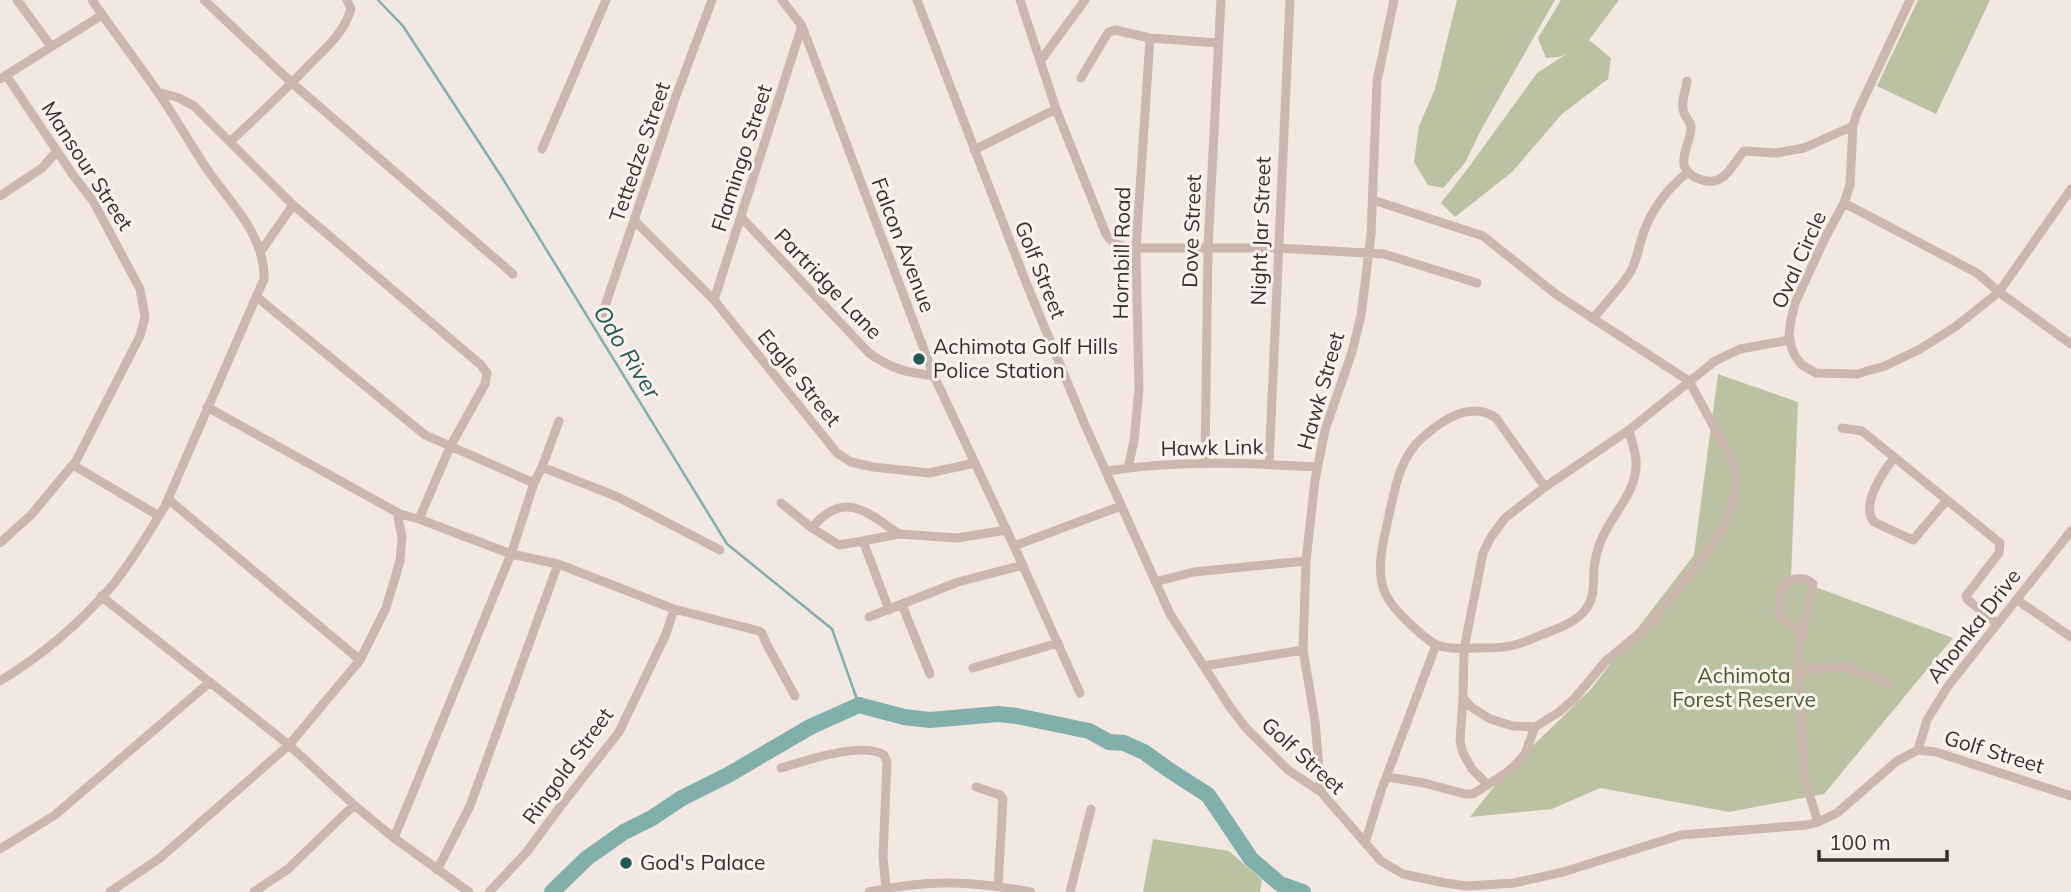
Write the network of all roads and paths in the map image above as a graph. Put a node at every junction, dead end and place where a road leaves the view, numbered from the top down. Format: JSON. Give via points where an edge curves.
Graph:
{"nodes":[{"id":1,"x":17,"y":0,"type":"edge"},
{"id":2,"x":92,"y":0,"type":"edge"},
{"id":3,"x":204,"y":0,"type":"edge"},
{"id":4,"x":347,"y":0,"type":"edge"},
{"id":5,"x":606,"y":0,"type":"edge"},
{"id":6,"x":712,"y":0,"type":"edge"},
{"id":7,"x":782,"y":0,"type":"edge"},
{"id":8,"x":917,"y":0,"type":"edge"},
{"id":9,"x":1020,"y":0,"type":"edge"},
{"id":10,"x":1085,"y":0,"type":"edge"},
{"id":11,"x":1221,"y":0,"type":"edge"},
{"id":12,"x":1290,"y":0,"type":"edge"},
{"id":13,"x":1394,"y":0,"type":"edge"},
{"id":14,"x":1910,"y":0,"type":"edge"},
{"id":15,"x":102,"y":15,"type":"junction"},
{"id":16,"x":802,"y":26,"type":"junction"},
{"id":17,"x":1150,"y":38,"type":"junction"},
{"id":18,"x":1218,"y":43,"type":"junction"},
{"id":19,"x":51,"y":46,"type":"junction"},
{"id":20,"x":1041,"y":60,"type":"junction"},
{"id":21,"x":3,"y":77,"type":"edge"},
{"id":22,"x":1081,"y":78,"type":"dead end"},
{"id":23,"x":1687,"y":81,"type":"dead end"},
{"id":24,"x":292,"y":83,"type":"junction"},
{"id":25,"x":158,"y":92,"type":"junction"},
{"id":26,"x":1056,"y":109,"type":"junction"},
{"id":27,"x":1853,"y":126,"type":"junction"},
{"id":28,"x":230,"y":142,"type":"junction"},
{"id":29,"x":542,"y":149,"type":"dead end"},
{"id":30,"x":974,"y":150,"type":"junction"},
{"id":31,"x":57,"y":152,"type":"junction"},
{"id":32,"x":1688,"y":172,"type":"junction"},
{"id":33,"x":2071,"y":189,"type":"edge"},
{"id":34,"x":0,"y":196,"type":"edge"},
{"id":35,"x":1373,"y":200,"type":"junction"},
{"id":36,"x":1844,"y":203,"type":"junction"},
{"id":37,"x":293,"y":205,"type":"junction"},
{"id":38,"x":742,"y":218,"type":"junction"},
{"id":39,"x":635,"y":221,"type":"junction"},
{"id":40,"x":1136,"y":248,"type":"junction"},
{"id":41,"x":1208,"y":248,"type":"junction"},
{"id":42,"x":1278,"y":248,"type":"junction"},
{"id":43,"x":261,"y":251,"type":"junction"},
{"id":44,"x":1369,"y":253,"type":"junction"},
{"id":45,"x":513,"y":274,"type":"dead end"},
{"id":46,"x":1477,"y":283,"type":"dead end"},
{"id":47,"x":1999,"y":292,"type":"junction"},
{"id":48,"x":258,"y":298,"type":"junction"},
{"id":49,"x":714,"y":300,"type":"junction"},
{"id":50,"x":602,"y":315,"type":"dead end"},
{"id":51,"x":1593,"y":318,"type":"junction"},
{"id":52,"x":1790,"y":340,"type":"junction"},
{"id":53,"x":2071,"y":344,"type":"edge"},
{"id":54,"x":934,"y":376,"type":"junction"},
{"id":55,"x":1689,"y":381,"type":"junction"},
{"id":56,"x":207,"y":407,"type":"junction"},
{"id":57,"x":559,"y":421,"type":"dead end"},
{"id":58,"x":1842,"y":428,"type":"dead end"},
{"id":59,"x":1629,"y":430,"type":"junction"},
{"id":60,"x":450,"y":447,"type":"junction"},
{"id":61,"x":1894,"y":458,"type":"junction"},
{"id":62,"x":975,"y":463,"type":"junction"},
{"id":63,"x":1205,"y":463,"type":"junction"},
{"id":64,"x":1269,"y":464,"type":"junction"},
{"id":65,"x":73,"y":465,"type":"junction"},
{"id":66,"x":542,"y":467,"type":"junction"},
{"id":67,"x":1318,"y":467,"type":"junction"},
{"id":68,"x":1128,"y":468,"type":"junction"},
{"id":69,"x":1107,"y":471,"type":"junction"},
{"id":70,"x":534,"y":483,"type":"junction"},
{"id":71,"x":1545,"y":487,"type":"junction"},
{"id":72,"x":168,"y":499,"type":"junction"},
{"id":73,"x":1947,"y":500,"type":"junction"},
{"id":74,"x":781,"y":503,"type":"dead end"},
{"id":75,"x":1121,"y":506,"type":"junction"},
{"id":76,"x":400,"y":514,"type":"junction"},
{"id":77,"x":159,"y":516,"type":"junction"},
{"id":78,"x":419,"y":519,"type":"junction"},
{"id":79,"x":812,"y":528,"type":"junction"},
{"id":80,"x":1007,"y":530,"type":"junction"},
{"id":81,"x":2071,"y":531,"type":"edge"},
{"id":82,"x":899,"y":534,"type":"junction"},
{"id":83,"x":863,"y":541,"type":"junction"},
{"id":84,"x":0,"y":543,"type":"edge"},
{"id":85,"x":1014,"y":545,"type":"junction"},
{"id":86,"x":720,"y":550,"type":"dead end"},
{"id":87,"x":511,"y":554,"type":"junction"},
{"id":88,"x":1306,"y":561,"type":"junction"},
{"id":89,"x":558,"y":564,"type":"junction"},
{"id":90,"x":1023,"y":565,"type":"junction"},
{"id":91,"x":1155,"y":582,"type":"junction"},
{"id":92,"x":101,"y":596,"type":"junction"},
{"id":93,"x":2017,"y":600,"type":"junction"},
{"id":94,"x":902,"y":605,"type":"junction"},
{"id":95,"x":674,"y":609,"type":"junction"},
{"id":96,"x":889,"y":610,"type":"junction"},
{"id":97,"x":869,"y":617,"type":"dead end"},
{"id":98,"x":1996,"y":623,"type":"junction"},
{"id":99,"x":1803,"y":634,"type":"junction"},
{"id":100,"x":2071,"y":637,"type":"edge"},
{"id":101,"x":1058,"y":643,"type":"junction"},
{"id":102,"x":1436,"y":645,"type":"junction"},
{"id":103,"x":1464,"y":649,"type":"junction"},
{"id":104,"x":1303,"y":650,"type":"junction"},
{"id":105,"x":359,"y":660,"type":"junction"},
{"id":106,"x":1204,"y":666,"type":"junction"},
{"id":107,"x":973,"y":668,"type":"dead end"},
{"id":108,"x":1798,"y":671,"type":"junction"},
{"id":109,"x":930,"y":674,"type":"dead end"},
{"id":110,"x":0,"y":681,"type":"edge"},
{"id":111,"x":210,"y":682,"type":"junction"},
{"id":112,"x":1890,"y":684,"type":"dead end"},
{"id":113,"x":1080,"y":693,"type":"dead end"},
{"id":114,"x":795,"y":696,"type":"dead end"},
{"id":115,"x":1463,"y":698,"type":"junction"},
{"id":116,"x":1535,"y":727,"type":"junction"},
{"id":117,"x":289,"y":745,"type":"junction"},
{"id":118,"x":1918,"y":750,"type":"junction"},
{"id":119,"x":781,"y":768,"type":"dead end"},
{"id":120,"x":1387,"y":777,"type":"junction"},
{"id":121,"x":1488,"y":785,"type":"junction"},
{"id":122,"x":976,"y":787,"type":"dead end"},
{"id":123,"x":1321,"y":793,"type":"junction"},
{"id":124,"x":2071,"y":796,"type":"edge"},
{"id":125,"x":354,"y":805,"type":"junction"},
{"id":126,"x":1090,"y":809,"type":"dead end"},
{"id":127,"x":1818,"y":822,"type":"junction"},
{"id":128,"x":394,"y":838,"type":"junction"},
{"id":129,"x":1365,"y":843,"type":"junction"},
{"id":130,"x":0,"y":849,"type":"edge"},
{"id":131,"x":437,"y":870,"type":"junction"},
{"id":132,"x":998,"y":886,"type":"junction"},
{"id":133,"x":886,"y":888,"type":"junction"},
{"id":134,"x":110,"y":892,"type":"edge"},
{"id":135,"x":254,"y":892,"type":"edge"},
{"id":136,"x":468,"y":892,"type":"edge"},
{"id":137,"x":489,"y":892,"type":"edge"},
{"id":138,"x":869,"y":892,"type":"edge"},
{"id":139,"x":1031,"y":892,"type":"edge"},
{"id":140,"x":1070,"y":892,"type":"edge"}],
"edges":[{"from":1,"to":19,"type":"street"},
{"from":2,"to":15,"type":"street"},
{"from":3,"to":24,"type":"street"},
{"from":4,"to":24,"type":"street","via":[[351,9],[344,27]]},
{"from":5,"to":29,"type":"street"},
{"from":6,"to":39,"type":"street","name":"Tettedze Street"},
{"from":7,"to":16,"type":"street","name":"Falcon Avenue"},
{"from":8,"to":30,"type":"street","name":"Golf Street"},
{"from":9,"to":20,"type":"street"},
{"from":10,"to":20,"type":"street"},
{"from":11,"to":18,"type":"street","name":"Dove Street"},
{"from":12,"to":42,"type":"street","name":"Night Jar Street"},
{"from":13,"to":35,"type":"street","name":"Hawk Street","via":[[1377,81]]},
{"from":14,"to":27,"type":"street","name":"Oval Circle"},
{"from":15,"to":19,"type":"street"},
{"from":15,"to":25,"type":"street"},
{"from":16,"to":38,"type":"street","name":"Flamingo Street"},
{"from":16,"to":54,"type":"street","name":"Falcon Avenue"},
{"from":17,"to":18,"type":"street"},
{"from":17,"to":22,"type":"street","via":[[1109,32]]},
{"from":17,"to":40,"type":"street","name":"Hornbill Road"},
{"from":18,"to":41,"type":"street","name":"Dove Street"},
{"from":19,"to":21,"type":"street"},
{"from":20,"to":26,"type":"street"},
{"from":21,"to":31,"type":"street","name":"Mansour Street"},
{"from":23,"to":32,"type":"street","via":[[1682,110],[1691,125],[1684,158]]},
{"from":24,"to":28,"type":"street"},
{"from":24,"to":45,"type":"street"},
{"from":25,"to":28,"type":"street","via":[[194,106]]},
{"from":25,"to":43,"type":"street","via":[[246,221]]},
{"from":26,"to":30,"type":"street"},
{"from":26,"to":40,"type":"street","via":[[1110,241]]},
{"from":27,"to":32,"type":"street","via":[[1804,148],[1776,153],[1744,151],[1729,173],[1717,181],[1704,181]]},
{"from":27,"to":36,"type":"street","name":"Oval Circle","via":[[1850,185]]},
{"from":28,"to":37,"type":"street"},
{"from":30,"to":69,"type":"street","name":"Golf Street"},
{"from":31,"to":34,"type":"street"},
{"from":31,"to":65,"type":"street","name":"Mansour Street","via":[[114,239],[140,289],[145,317],[140,336]]},
{"from":32,"to":51,"type":"street","via":[[1664,193],[1643,233],[1629,275]]},
{"from":33,"to":47,"type":"street","name":"Oval Circle"},
{"from":35,"to":44,"type":"street","name":"Hawk Street"},
{"from":35,"to":51,"type":"street","via":[[1483,236]]},
{"from":36,"to":47,"type":"street","via":[[1977,273]]},
{"from":36,"to":52,"type":"street","name":"Oval Circle","via":[[1795,303]]},
{"from":37,"to":43,"type":"street"},
{"from":37,"to":60,"type":"street","via":[[487,373]]},
{"from":38,"to":49,"type":"street","name":"Flamingo Street"},
{"from":38,"to":54,"type":"street","name":"Partridge Lane","via":[[869,353],[901,371]]},
{"from":39,"to":49,"type":"street","name":"Eagle Street"},
{"from":39,"to":50,"type":"street","name":"Tettedze Street"},
{"from":40,"to":41,"type":"street"},
{"from":40,"to":68,"type":"street","name":"Hornbill Road","via":[[1139,389]]},
{"from":41,"to":42,"type":"street"},
{"from":41,"to":63,"type":"street","name":"Dove Street"},
{"from":42,"to":44,"type":"street"},
{"from":42,"to":64,"type":"street","name":"Night Jar Street"},
{"from":43,"to":48,"type":"street","via":[[264,279]]},
{"from":44,"to":46,"type":"street"},
{"from":44,"to":67,"type":"street","name":"Hawk Street","via":[[1361,316]]},
{"from":47,"to":52,"type":"street","name":"Oval Circle","via":[[1920,349],[1857,374],[1816,373],[1802,365]]},
{"from":47,"to":53,"type":"street"},
{"from":48,"to":56,"type":"street"},
{"from":48,"to":60,"type":"street","via":[[425,435]]},
{"from":49,"to":62,"type":"street","name":"Eagle Street","via":[[837,453],[851,462],[929,473]]},
{"from":51,"to":55,"type":"street"},
{"from":52,"to":55,"type":"street","via":[[1740,349]]},
{"from":54,"to":62,"type":"street","name":"Falcon Avenue"},
{"from":55,"to":59,"type":"street"},
{"from":55,"to":116,"type":"street","via":[[1733,464],[1737,483],[1724,526],[1648,626],[1606,661],[1573,700]]},
{"from":56,"to":72,"type":"street"},
{"from":56,"to":76,"type":"street"},
{"from":57,"to":66,"type":"street"},
{"from":58,"to":61,"type":"street","via":[[1863,431]]},
{"from":59,"to":71,"type":"street"},
{"from":59,"to":103,"type":"street","via":[[1637,461],[1635,474],[1628,496],[1601,541],[1593,595],[1586,610],[1570,623],[1507,648]]},
{"from":60,"to":70,"type":"street"},
{"from":60,"to":78,"type":"street"},
{"from":61,"to":73,"type":"street"},
{"from":61,"to":73,"type":"street","via":[[1877,482],[1870,510],[1874,522],[1913,540]]},
{"from":62,"to":80,"type":"street","name":"Falcon Avenue"},
{"from":63,"to":64,"type":"street","name":"Hawk Link"},
{"from":63,"to":68,"type":"street","name":"Hawk Link"},
{"from":64,"to":67,"type":"street","name":"Hawk Link"},
{"from":65,"to":77,"type":"street"},
{"from":65,"to":84,"type":"street","via":[[31,515]]},
{"from":66,"to":70,"type":"street"},
{"from":66,"to":86,"type":"street","via":[[618,497]]},
{"from":67,"to":88,"type":"street","name":"Hawk Street"},
{"from":68,"to":69,"type":"street","name":"Hawk Link"},
{"from":69,"to":75,"type":"street","name":"Golf Street"},
{"from":70,"to":87,"type":"street"},
{"from":71,"to":102,"type":"street","via":[[1496,418],[1484,411],[1454,415],[1415,443],[1394,488],[1381,582],[1391,604]]},
{"from":71,"to":103,"type":"street","via":[[1505,518],[1483,553]]},
{"from":72,"to":77,"type":"street"},
{"from":72,"to":105,"type":"street"},
{"from":73,"to":98,"type":"street","via":[[2000,543],[1999,553],[1966,596]]},
{"from":74,"to":79,"type":"street"},
{"from":75,"to":85,"type":"street"},
{"from":75,"to":91,"type":"street","name":"Golf Street"},
{"from":76,"to":78,"type":"street"},
{"from":76,"to":105,"type":"street","via":[[400,561],[386,608]]},
{"from":77,"to":92,"type":"street"},
{"from":78,"to":87,"type":"street"},
{"from":79,"to":82,"type":"street","via":[[824,513],[848,506]]},
{"from":79,"to":83,"type":"street","via":[[839,545]]},
{"from":80,"to":82,"type":"street","via":[[957,538]]},
{"from":80,"to":85,"type":"street","name":"Falcon Avenue"},
{"from":81,"to":93,"type":"street","name":"Ahomka Drive"},
{"from":82,"to":83,"type":"street"},
{"from":83,"to":96,"type":"street"},
{"from":85,"to":90,"type":"street","name":"Falcon Avenue"},
{"from":87,"to":89,"type":"street"},
{"from":87,"to":128,"type":"street"},
{"from":88,"to":91,"type":"street","via":[[1194,572]]},
{"from":88,"to":104,"type":"street","name":"Hawk Street"},
{"from":89,"to":95,"type":"street"},
{"from":89,"to":131,"type":"street","via":[[470,806]]},
{"from":90,"to":94,"type":"street","via":[[958,582]]},
{"from":90,"to":101,"type":"street","name":"Falcon Avenue"},
{"from":91,"to":106,"type":"street","name":"Golf Street"},
{"from":92,"to":110,"type":"street","via":[[78,621]]},
{"from":92,"to":111,"type":"street"},
{"from":93,"to":98,"type":"street","name":"Ahomka Drive"},
{"from":93,"to":100,"type":"street"},
{"from":94,"to":96,"type":"street"},
{"from":94,"to":109,"type":"street"},
{"from":95,"to":114,"type":"street","via":[[762,633]]},
{"from":95,"to":137,"type":"street","name":"Ringold Street","via":[[619,732],[526,853]]},
{"from":96,"to":97,"type":"street"},
{"from":98,"to":118,"type":"street","name":"Ahomka Drive","via":[[1927,720]]},
{"from":99,"to":99,"type":"street","via":[[1813,584],[1795,578],[1782,589],[1779,616]]},
{"from":99,"to":108,"type":"street"},
{"from":101,"to":107,"type":"street"},
{"from":101,"to":113,"type":"street","name":"Falcon Avenue"},
{"from":102,"to":103,"type":"street"},
{"from":102,"to":120,"type":"street"},
{"from":103,"to":115,"type":"street"},
{"from":104,"to":106,"type":"street"},
{"from":104,"to":123,"type":"street","name":"Hawk Street"},
{"from":105,"to":117,"type":"street"},
{"from":106,"to":123,"type":"street","name":"Golf Street","via":[[1267,751]]},
{"from":108,"to":112,"type":"street","via":[[1845,666]]},
{"from":108,"to":127,"type":"street","via":[[1805,780]]},
{"from":111,"to":117,"type":"street"},
{"from":111,"to":130,"type":"street","via":[[73,801]]},
{"from":115,"to":116,"type":"street","via":[[1490,719]]},
{"from":115,"to":121,"type":"street","via":[[1463,753]]},
{"from":116,"to":121,"type":"street","via":[[1525,754]]},
{"from":117,"to":125,"type":"street"},
{"from":117,"to":134,"type":"street","via":[[160,858]]},
{"from":118,"to":124,"type":"street","name":"Golf Street"},
{"from":118,"to":127,"type":"street","name":"Golf Street","via":[[1897,761],[1837,813]]},
{"from":119,"to":133,"type":"street","via":[[840,753],[870,750],[884,755]]},
{"from":120,"to":121,"type":"street","via":[[1465,794]]},
{"from":120,"to":129,"type":"street"},
{"from":122,"to":132,"type":"street","via":[[1003,799]]},
{"from":123,"to":129,"type":"street","name":"Golf Street"},
{"from":125,"to":128,"type":"street"},
{"from":125,"to":135,"type":"street","via":[[288,869]]},
{"from":126,"to":140,"type":"street"},
{"from":127,"to":129,"type":"street","name":"Golf Street","via":[[1681,835],[1563,872],[1479,885],[1403,874],[1381,861]]},
{"from":128,"to":131,"type":"street"},
{"from":131,"to":136,"type":"street"},
{"from":132,"to":133,"type":"street","via":[[918,883]]},
{"from":132,"to":139,"type":"street"},
{"from":133,"to":138,"type":"street"}]}
